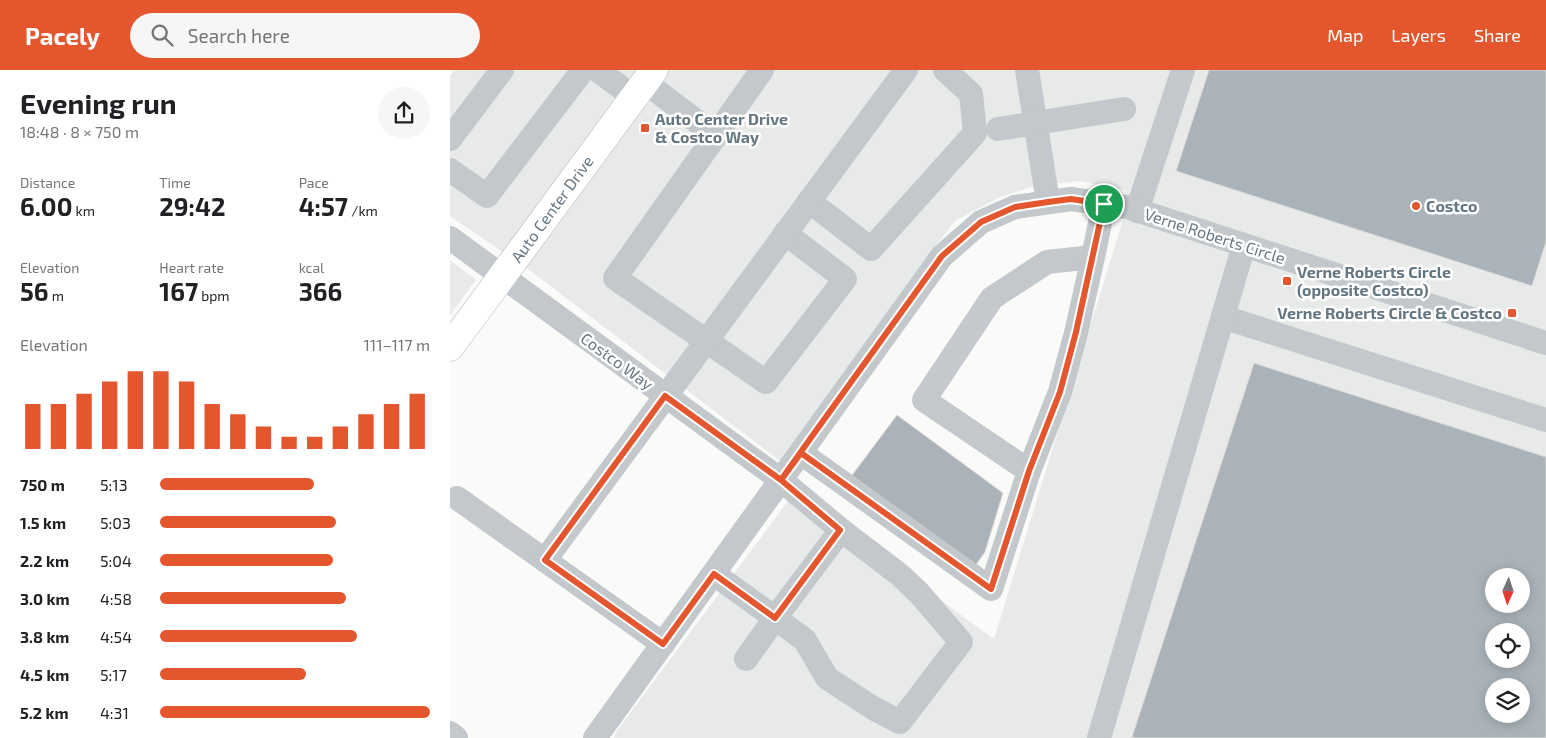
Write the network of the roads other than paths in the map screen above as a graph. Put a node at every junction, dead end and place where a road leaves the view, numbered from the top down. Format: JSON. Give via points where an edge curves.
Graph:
{"nodes":[{"id":1,"x":502,"y":70,"type":"edge"},
{"id":2,"x":583,"y":70,"type":"edge"},
{"id":3,"x":597,"y":70,"type":"edge"},
{"id":4,"x":762,"y":70,"type":"edge"},
{"id":5,"x":906,"y":70,"type":"edge"},
{"id":6,"x":945,"y":70,"type":"edge"},
{"id":7,"x":1026,"y":70,"type":"edge"},
{"id":8,"x":1182,"y":70,"type":"edge"},
{"id":9,"x":644,"y":83,"type":"edge"},
{"id":10,"x":1124,"y":109,"type":"dead end"},
{"id":11,"x":1036,"y":123,"type":"junction"},
{"id":12,"x":998,"y":129,"type":"dead end"},
{"id":13,"x":716,"y":136,"type":"junction"},
{"id":14,"x":450,"y":139,"type":"edge"},
{"id":15,"x":450,"y":170,"type":"edge"},
{"id":16,"x":809,"y":201,"type":"junction"},
{"id":17,"x":1048,"y":202,"type":"junction"},
{"id":18,"x":1104,"y":204,"type":"junction"},
{"id":19,"x":1137,"y":210,"type":"junction"},
{"id":20,"x":785,"y":233,"type":"junction"},
{"id":21,"x":450,"y":238,"type":"edge"},
{"id":22,"x":1244,"y":245,"type":"junction"},
{"id":23,"x":1092,"y":257,"type":"junction"},
{"id":24,"x":502,"y":277,"type":"junction"},
{"id":25,"x":1223,"y":317,"type":"junction"},
{"id":26,"x":705,"y":341,"type":"junction"},
{"id":27,"x":1546,"y":343,"type":"edge"},
{"id":28,"x":450,"y":347,"type":"edge"},
{"id":29,"x":665,"y":396,"type":"junction"},
{"id":30,"x":1546,"y":420,"type":"edge"},
{"id":31,"x":801,"y":453,"type":"junction"},
{"id":32,"x":1029,"y":471,"type":"junction"},
{"id":33,"x":781,"y":480,"type":"junction"},
{"id":34,"x":457,"y":498,"type":"dead end"},
{"id":35,"x":840,"y":530,"type":"junction"},
{"id":36,"x":545,"y":560,"type":"junction"},
{"id":37,"x":714,"y":574,"type":"junction"},
{"id":38,"x":775,"y":618,"type":"junction"},
{"id":39,"x":663,"y":644,"type":"junction"},
{"id":40,"x":746,"y":659,"type":"dead end"},
{"id":41,"x":450,"y":733,"type":"edge"},
{"id":42,"x":456,"y":738,"type":"edge"},
{"id":43,"x":596,"y":738,"type":"edge"},
{"id":44,"x":1099,"y":738,"type":"edge"}],
"edges":[{"from":1,"to":14,"type":"street"},
{"from":2,"to":15,"type":"street","via":[[487,196]]},
{"from":3,"to":9,"type":"street"},
{"from":4,"to":13,"type":"street"},
{"from":5,"to":16,"type":"street"},
{"from":6,"to":16,"type":"street","via":[[971,94],[975,133],[871,249]]},
{"from":7,"to":11,"type":"street"},
{"from":8,"to":19,"type":"street"},
{"from":9,"to":13,"type":"street"},
{"from":9,"to":24,"type":"main road","name":"Auto Center Drive"},
{"from":10,"to":11,"type":"street"},
{"from":11,"to":12,"type":"street"},
{"from":11,"to":17,"type":"street"},
{"from":13,"to":26,"type":"street","via":[[615,278]]},
{"from":16,"to":20,"type":"street"},
{"from":17,"to":18,"type":"street","name":"Verne Roberts Circle","via":[[1071,199]]},
{"from":17,"to":31,"type":"street","name":"Verne Roberts Circle","via":[[1015,207],[981,222],[942,256]]},
{"from":18,"to":19,"type":"street","name":"Verne Roberts Circle"},
{"from":18,"to":23,"type":"street"},
{"from":19,"to":22,"type":"street","name":"Verne Roberts Circle"},
{"from":20,"to":26,"type":"street"},
{"from":20,"to":26,"type":"street","via":[[845,279],[766,382]]},
{"from":21,"to":24,"type":"street","name":"Costco Way"},
{"from":22,"to":25,"type":"street"},
{"from":22,"to":27,"type":"street","name":"Verne Roberts Circle"},
{"from":23,"to":32,"type":"street","via":[[1060,392]]},
{"from":23,"to":32,"type":"street","via":[[1047,262],[992,298],[924,400]]},
{"from":24,"to":28,"type":"main road","name":"Auto Center Drive"},
{"from":24,"to":29,"type":"street","name":"Costco Way"},
{"from":25,"to":30,"type":"street"},
{"from":25,"to":44,"type":"street"},
{"from":26,"to":29,"type":"street"},
{"from":29,"to":33,"type":"street","name":"Costco Way"},
{"from":29,"to":36,"type":"street"},
{"from":31,"to":32,"type":"street","via":[[991,589]]},
{"from":31,"to":33,"type":"street","name":"Verne Roberts Circle"},
{"from":33,"to":35,"type":"street","name":"Costco Way"},
{"from":33,"to":37,"type":"street","name":"Verne Roberts Circle"},
{"from":34,"to":36,"type":"street"},
{"from":35,"to":38,"type":"street"},
{"from":35,"to":38,"type":"street","name":"Costco Way","via":[[900,575],[961,642],[900,722],[827,678],[805,640]]},
{"from":36,"to":39,"type":"street"},
{"from":37,"to":38,"type":"street"},
{"from":37,"to":39,"type":"street","name":"Verne Roberts Circle"},
{"from":38,"to":40,"type":"street"},
{"from":39,"to":43,"type":"street","name":"Verne Roberts Circle"},
{"from":41,"to":42,"type":"street"}]}
